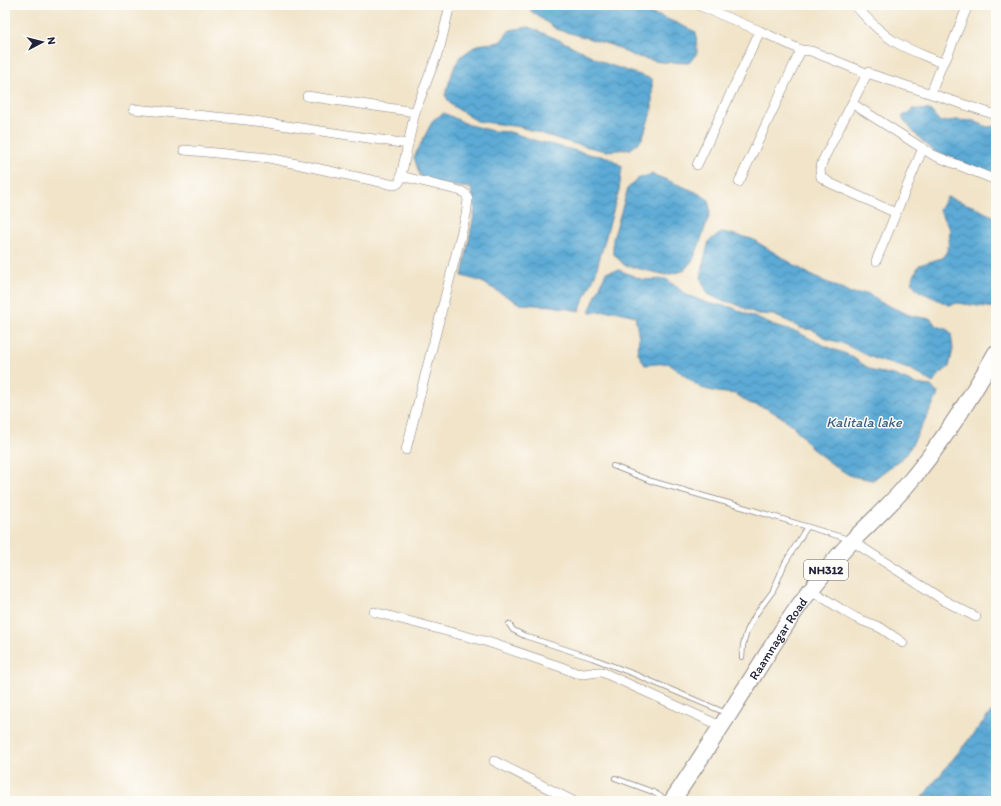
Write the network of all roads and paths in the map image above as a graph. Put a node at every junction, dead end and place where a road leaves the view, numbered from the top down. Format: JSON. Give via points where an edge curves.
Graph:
{"nodes":[{"id":1,"x":450,"y":5,"type":"edge"},
{"id":2,"x":698,"y":5,"type":"edge"},
{"id":3,"x":855,"y":5,"type":"edge"},
{"id":4,"x":968,"y":5,"type":"edge"},
{"id":5,"x":760,"y":31,"type":"junction"},
{"id":6,"x":801,"y":50,"type":"junction"},
{"id":7,"x":943,"y":62,"type":"junction"},
{"id":8,"x":868,"y":72,"type":"junction"},
{"id":9,"x":931,"y":93,"type":"junction"},
{"id":10,"x":307,"y":96,"type":"dead end"},
{"id":11,"x":853,"y":104,"type":"junction"},
{"id":12,"x":134,"y":109,"type":"dead end"},
{"id":13,"x":415,"y":112,"type":"junction"},
{"id":14,"x":996,"y":115,"type":"edge"},
{"id":15,"x":408,"y":144,"type":"junction"},
{"id":16,"x":923,"y":148,"type":"junction"},
{"id":17,"x":184,"y":150,"type":"dead end"},
{"id":18,"x":697,"y":165,"type":"dead end"},
{"id":19,"x":402,"y":176,"type":"junction"},
{"id":20,"x":996,"y":180,"type":"edge"},
{"id":21,"x":739,"y":182,"type":"dead end"},
{"id":22,"x":896,"y":213,"type":"junction"},
{"id":23,"x":876,"y":261,"type":"dead end"},
{"id":24,"x":996,"y":353,"type":"edge"},
{"id":25,"x":406,"y":450,"type":"dead end"},
{"id":26,"x":613,"y":466,"type":"dead end"},
{"id":27,"x":807,"y":526,"type":"junction"},
{"id":28,"x":852,"y":541,"type":"junction"},
{"id":29,"x":811,"y":590,"type":"junction"},
{"id":30,"x":374,"y":612,"type":"dead end"},
{"id":31,"x":976,"y":617,"type":"dead end"},
{"id":32,"x":509,"y":624,"type":"dead end"},
{"id":33,"x":903,"y":643,"type":"dead end"},
{"id":34,"x":742,"y":657,"type":"dead end"},
{"id":35,"x":726,"y":720,"type":"junction"},
{"id":36,"x":494,"y":761,"type":"dead end"},
{"id":37,"x":614,"y":778,"type":"dead end"},
{"id":38,"x":573,"y":801,"type":"edge"},
{"id":39,"x":668,"y":801,"type":"edge"},
{"id":40,"x":672,"y":801,"type":"edge"}],
"edges":[{"from":1,"to":13,"type":"street","via":[[440,47]]},
{"from":2,"to":5,"type":"street"},
{"from":3,"to":7,"type":"street","via":[[887,37]]},
{"from":4,"to":7,"type":"street"},
{"from":5,"to":6,"type":"street"},
{"from":5,"to":18,"type":"street"},
{"from":6,"to":8,"type":"street"},
{"from":6,"to":21,"type":"street"},
{"from":7,"to":9,"type":"street"},
{"from":8,"to":9,"type":"street"},
{"from":8,"to":11,"type":"street"},
{"from":9,"to":14,"type":"street"},
{"from":10,"to":13,"type":"street"},
{"from":11,"to":16,"type":"street"},
{"from":11,"to":22,"type":"street","via":[[823,160],[821,177]]},
{"from":12,"to":15,"type":"street","via":[[246,120]]},
{"from":13,"to":15,"type":"street"},
{"from":15,"to":19,"type":"street"},
{"from":16,"to":20,"type":"street","via":[[933,155]]},
{"from":16,"to":22,"type":"street"},
{"from":17,"to":19,"type":"street","via":[[269,158],[394,185],[400,183]]},
{"from":19,"to":25,"type":"street","via":[[461,191],[466,194],[468,200]]},
{"from":22,"to":23,"type":"street"},
{"from":24,"to":28,"type":"highway","name":"Raamnagar Road","number":"NH312","via":[[935,450],[890,504]]},
{"from":26,"to":27,"type":"lane","via":[[651,480]]},
{"from":27,"to":28,"type":"lane"},
{"from":27,"to":34,"type":"lane","via":[[784,563],[773,590],[747,631]]},
{"from":28,"to":29,"type":"highway","name":"Raamnagar Road","number":"NH312"},
{"from":28,"to":31,"type":"street","via":[[944,601]]},
{"from":29,"to":33,"type":"street","via":[[856,618],[881,628]]},
{"from":29,"to":35,"type":"highway","name":"Raamnagar Road","number":"NH312","via":[[778,636]]},
{"from":30,"to":35,"type":"street","via":[[488,642],[576,673],[602,672]]},
{"from":32,"to":35,"type":"lane","via":[[513,630],[525,636],[634,674]]},
{"from":35,"to":40,"type":"highway","name":"Raamnagar Road","number":"NH312"},
{"from":36,"to":38,"type":"street"},
{"from":37,"to":39,"type":"lane","via":[[653,792]]}]}
